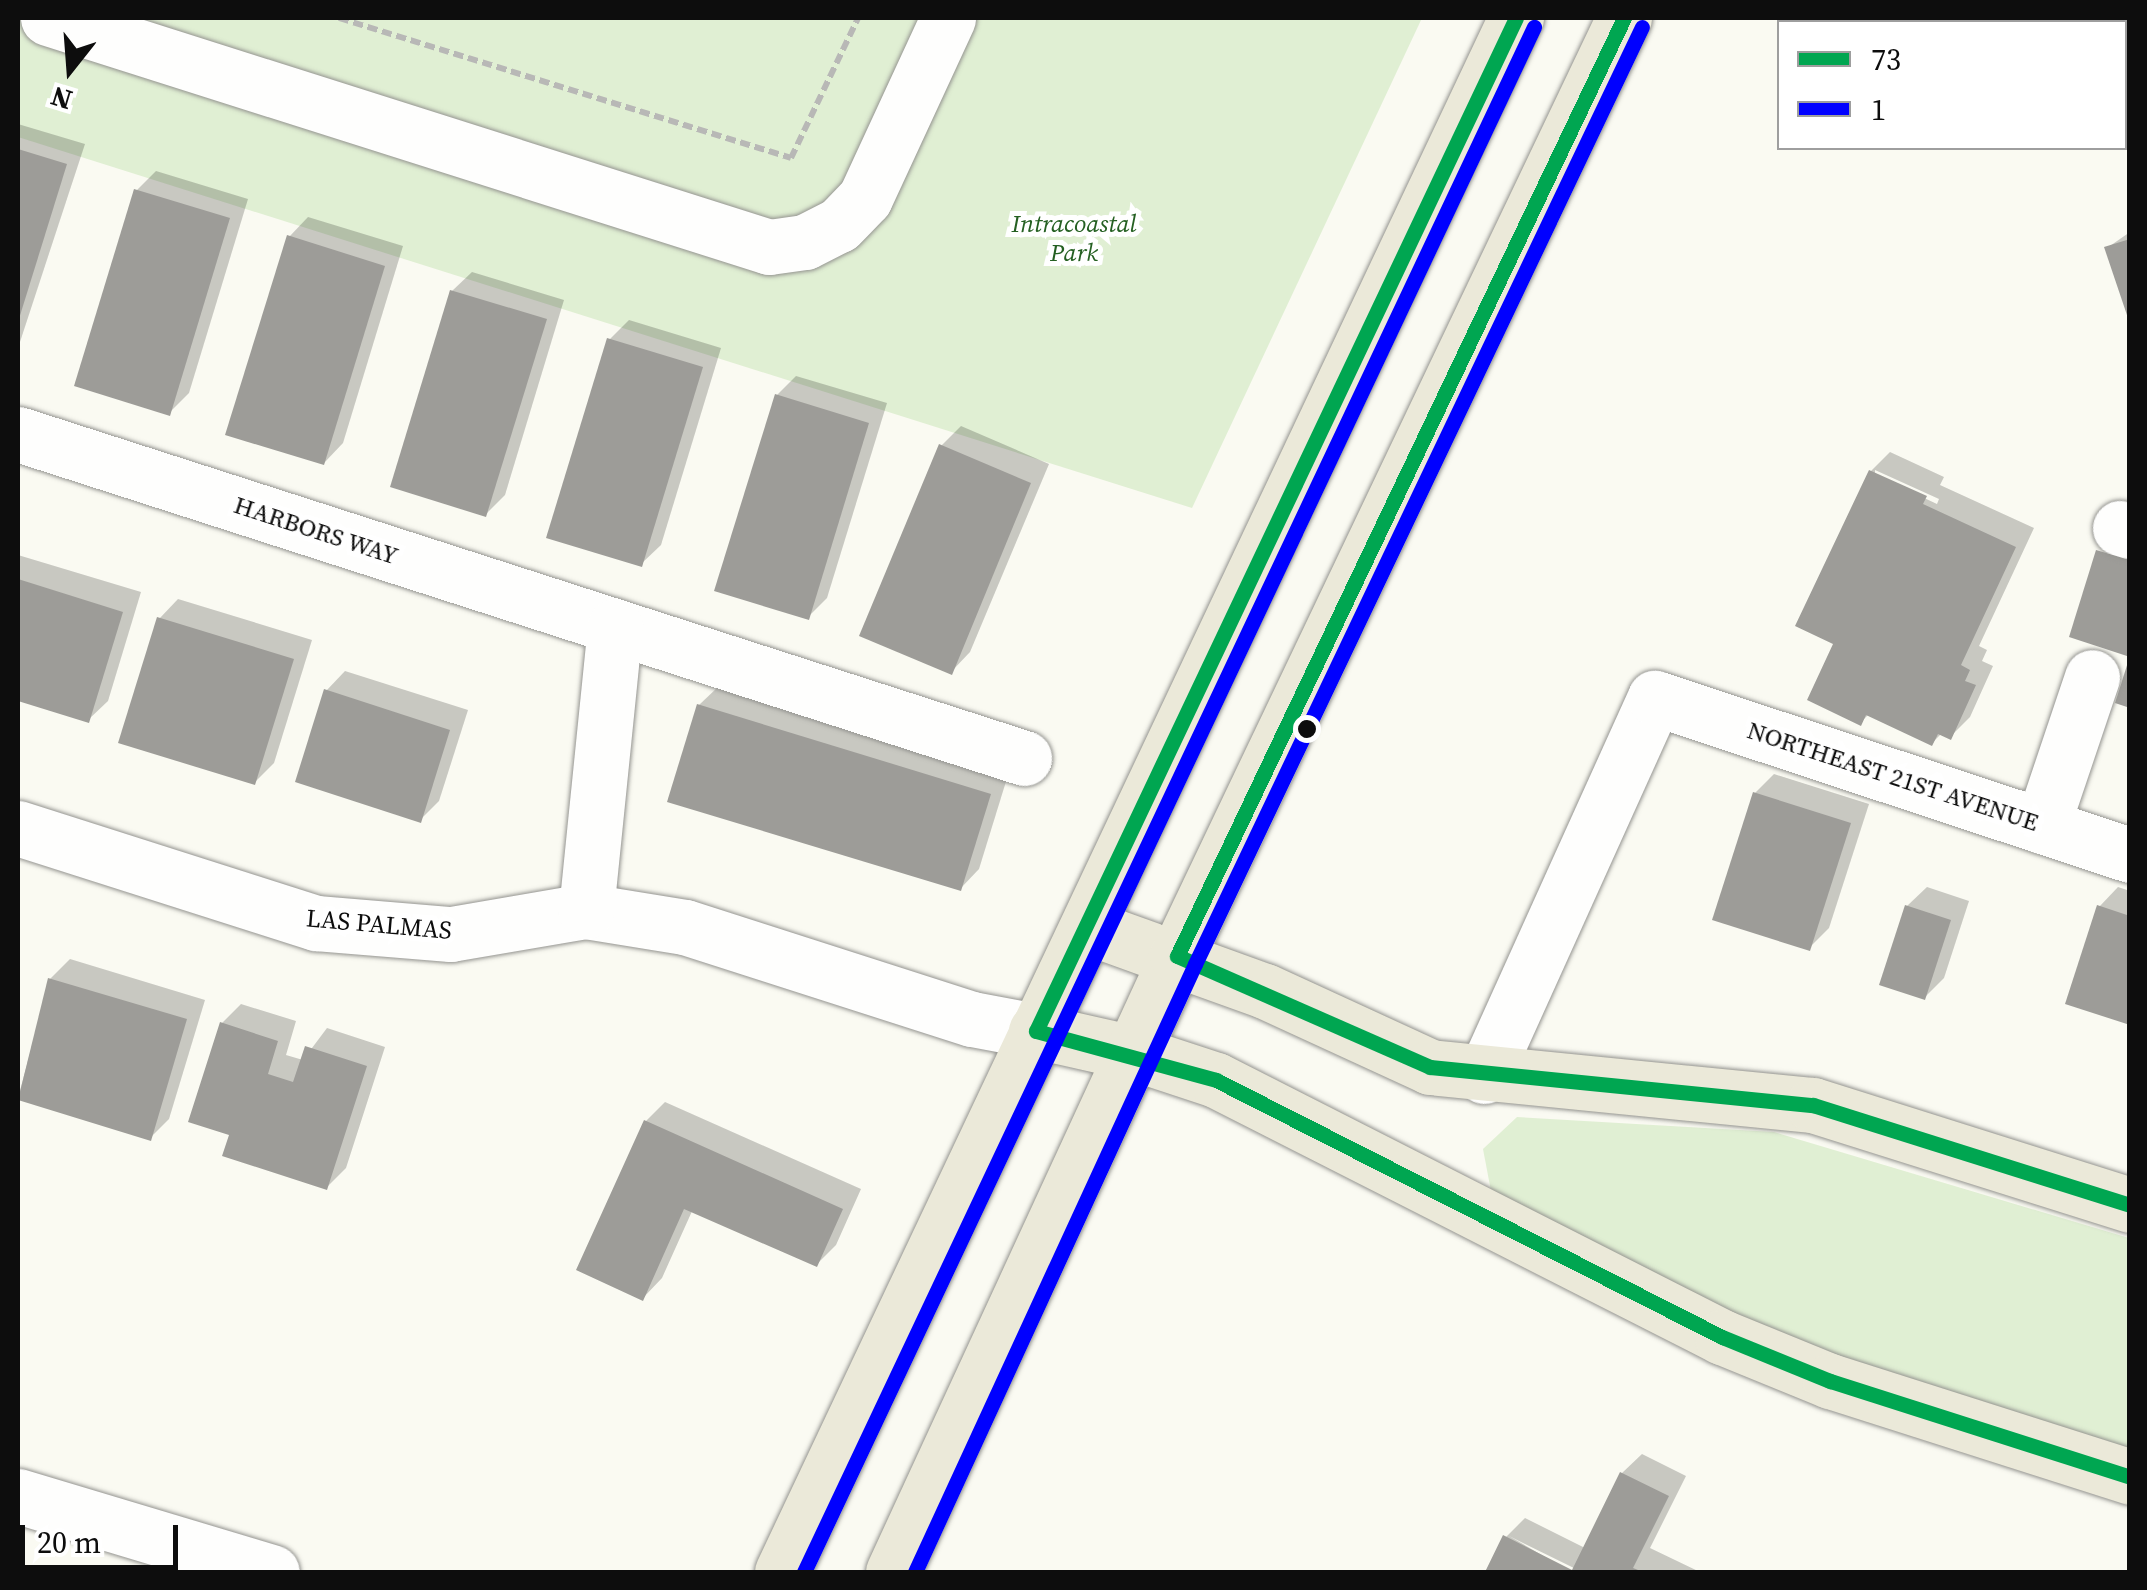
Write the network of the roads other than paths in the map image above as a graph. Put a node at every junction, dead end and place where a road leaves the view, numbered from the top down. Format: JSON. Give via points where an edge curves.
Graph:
{"nodes":[{"id":1,"x":48,"y":18,"type":"edge"},
{"id":2,"x":948,"y":18,"type":"edge"},
{"id":3,"x":1516,"y":18,"type":"edge"},
{"id":4,"x":1624,"y":18,"type":"edge"},
{"id":5,"x":18,"y":434,"type":"edge"},
{"id":6,"x":615,"y":626,"type":"junction"},
{"id":7,"x":2092,"y":677,"type":"dead end"},
{"id":8,"x":1024,"y":758,"type":"dead end"},
{"id":9,"x":2042,"y":826,"type":"junction"},
{"id":10,"x":18,"y":828,"type":"edge"},
{"id":11,"x":2130,"y":855,"type":"edge"},
{"id":12,"x":586,"y":911,"type":"junction"},
{"id":13,"x":1088,"y":926,"type":"junction"},
{"id":14,"x":1177,"y":956,"type":"junction"},
{"id":15,"x":1036,"y":1031,"type":"junction"},
{"id":16,"x":1134,"y":1053,"type":"junction"},
{"id":17,"x":1484,"y":1076,"type":"junction"},
{"id":18,"x":2130,"y":1205,"type":"edge"},
{"id":19,"x":2130,"y":1477,"type":"edge"},
{"id":20,"x":18,"y":1496,"type":"edge"},
{"id":21,"x":272,"y":1572,"type":"edge"},
{"id":22,"x":782,"y":1572,"type":"edge"},
{"id":23,"x":892,"y":1572,"type":"edge"}],
"edges":[{"from":1,"to":2,"type":"street","via":[[769,247],[806,242],[839,225],[865,198]]},
{"from":3,"to":13,"type":"main road"},
{"from":4,"to":14,"type":"main road"},
{"from":5,"to":6,"type":"street","name":"HARBORS WAY"},
{"from":6,"to":8,"type":"street","name":"HARBORS WAY"},
{"from":6,"to":12,"type":"street"},
{"from":7,"to":9,"type":"street"},
{"from":9,"to":11,"type":"street","name":"NORTHEAST 21ST AVENUE"},
{"from":9,"to":17,"type":"street","name":"NORTHEAST 21ST AVENUE","via":[[1655,698]]},
{"from":10,"to":12,"type":"street","name":"LAS PALMAS","via":[[316,923],[450,934]]},
{"from":12,"to":15,"type":"street","name":"LAS PALMAS","via":[[685,927],[972,1020]]},
{"from":13,"to":14,"type":"main road"},
{"from":13,"to":15,"type":"main road"},
{"from":14,"to":16,"type":"main road"},
{"from":14,"to":17,"type":"main road","via":[[1404,1058]]},
{"from":15,"to":16,"type":"main road"},
{"from":15,"to":22,"type":"main road"},
{"from":16,"to":19,"type":"main road","via":[[1216,1080],[1299,1120],[1722,1337],[1830,1381]]},
{"from":16,"to":23,"type":"main road"},
{"from":17,"to":18,"type":"main road","via":[[1813,1104]]},
{"from":20,"to":21,"type":"street"}]}
